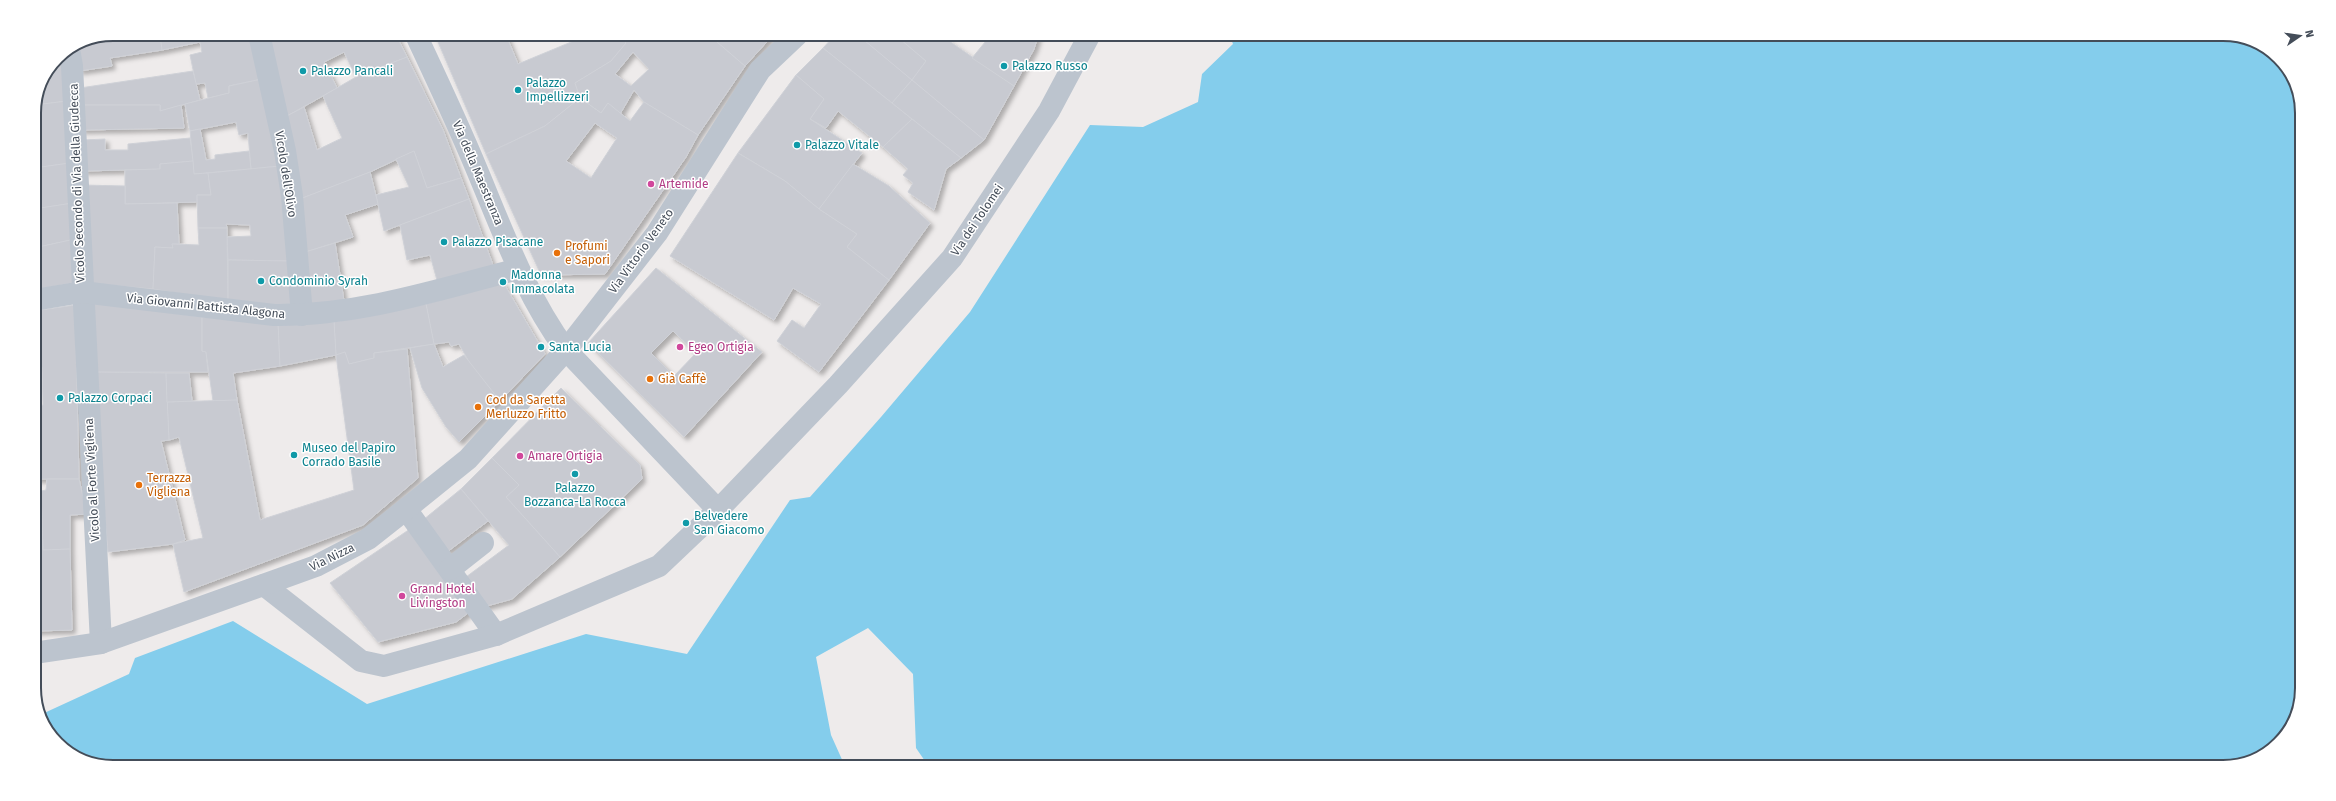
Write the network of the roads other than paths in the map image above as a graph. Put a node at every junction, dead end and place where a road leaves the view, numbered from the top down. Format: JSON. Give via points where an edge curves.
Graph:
{"nodes":[{"id":1,"x":261,"y":41,"type":"edge"},
{"id":2,"x":419,"y":41,"type":"edge"},
{"id":3,"x":791,"y":41,"type":"edge"},
{"id":4,"x":1087,"y":41,"type":"edge"},
{"id":5,"x":70,"y":55,"type":"edge"},
{"id":6,"x":518,"y":269,"type":"junction"},
{"id":7,"x":82,"y":292,"type":"junction"},
{"id":8,"x":41,"y":299,"type":"edge"},
{"id":9,"x":302,"y":315,"type":"junction"},
{"id":10,"x":566,"y":350,"type":"junction"},
{"id":11,"x":406,"y":509,"type":"junction"},
{"id":12,"x":718,"y":510,"type":"junction"},
{"id":13,"x":483,"y":544,"type":"dead end"},
{"id":14,"x":450,"y":569,"type":"junction"},
{"id":15,"x":264,"y":585,"type":"junction"},
{"id":16,"x":496,"y":635,"type":"junction"},
{"id":17,"x":101,"y":643,"type":"junction"},
{"id":18,"x":41,"y":652,"type":"edge"}],
"edges":[{"from":1,"to":9,"type":"street","name":"Vicolo dell'Olivo","via":[[285,151],[292,196]]},
{"from":2,"to":6,"type":"street","name":"Via della Maestranza","via":[[459,127]]},
{"from":3,"to":10,"type":"street","name":"Via Vittorio Veneto","via":[[760,70],[657,233]]},
{"from":4,"to":12,"type":"street","name":"Via dei Tolomei","via":[[1050,112],[952,258],[838,385]]},
{"from":5,"to":7,"type":"street","name":"Vicolo Secondo di Via della Giudecca"},
{"from":6,"to":9,"type":"street","name":"Via Giovanni Battista Alagona","via":[[391,302]]},
{"from":6,"to":10,"type":"street","name":"Via della Maestranza"},
{"from":7,"to":8,"type":"street","name":"Via Giovanni Battista Alagona"},
{"from":7,"to":9,"type":"street","name":"Via Giovanni Battista Alagona","via":[[274,315]]},
{"from":7,"to":17,"type":"street","name":"Vicolo al Forte Vigliena"},
{"from":10,"to":11,"type":"street","name":"Via Nizza","via":[[468,459]]},
{"from":10,"to":12,"type":"street","name":"Via della Maestranza"},
{"from":11,"to":14,"type":"street"},
{"from":11,"to":15,"type":"street","name":"Via Nizza","via":[[368,539],[316,566]]},
{"from":12,"to":16,"type":"street","name":"Via dei Tolomei","via":[[659,566]]},
{"from":13,"to":14,"type":"street"},
{"from":14,"to":16,"type":"street"},
{"from":15,"to":16,"type":"street","name":"Via dei Tolomei","via":[[361,661],[384,666]]},
{"from":15,"to":17,"type":"street","name":"Via Nizza"},
{"from":17,"to":18,"type":"street","name":"Via Nizza"}]}
